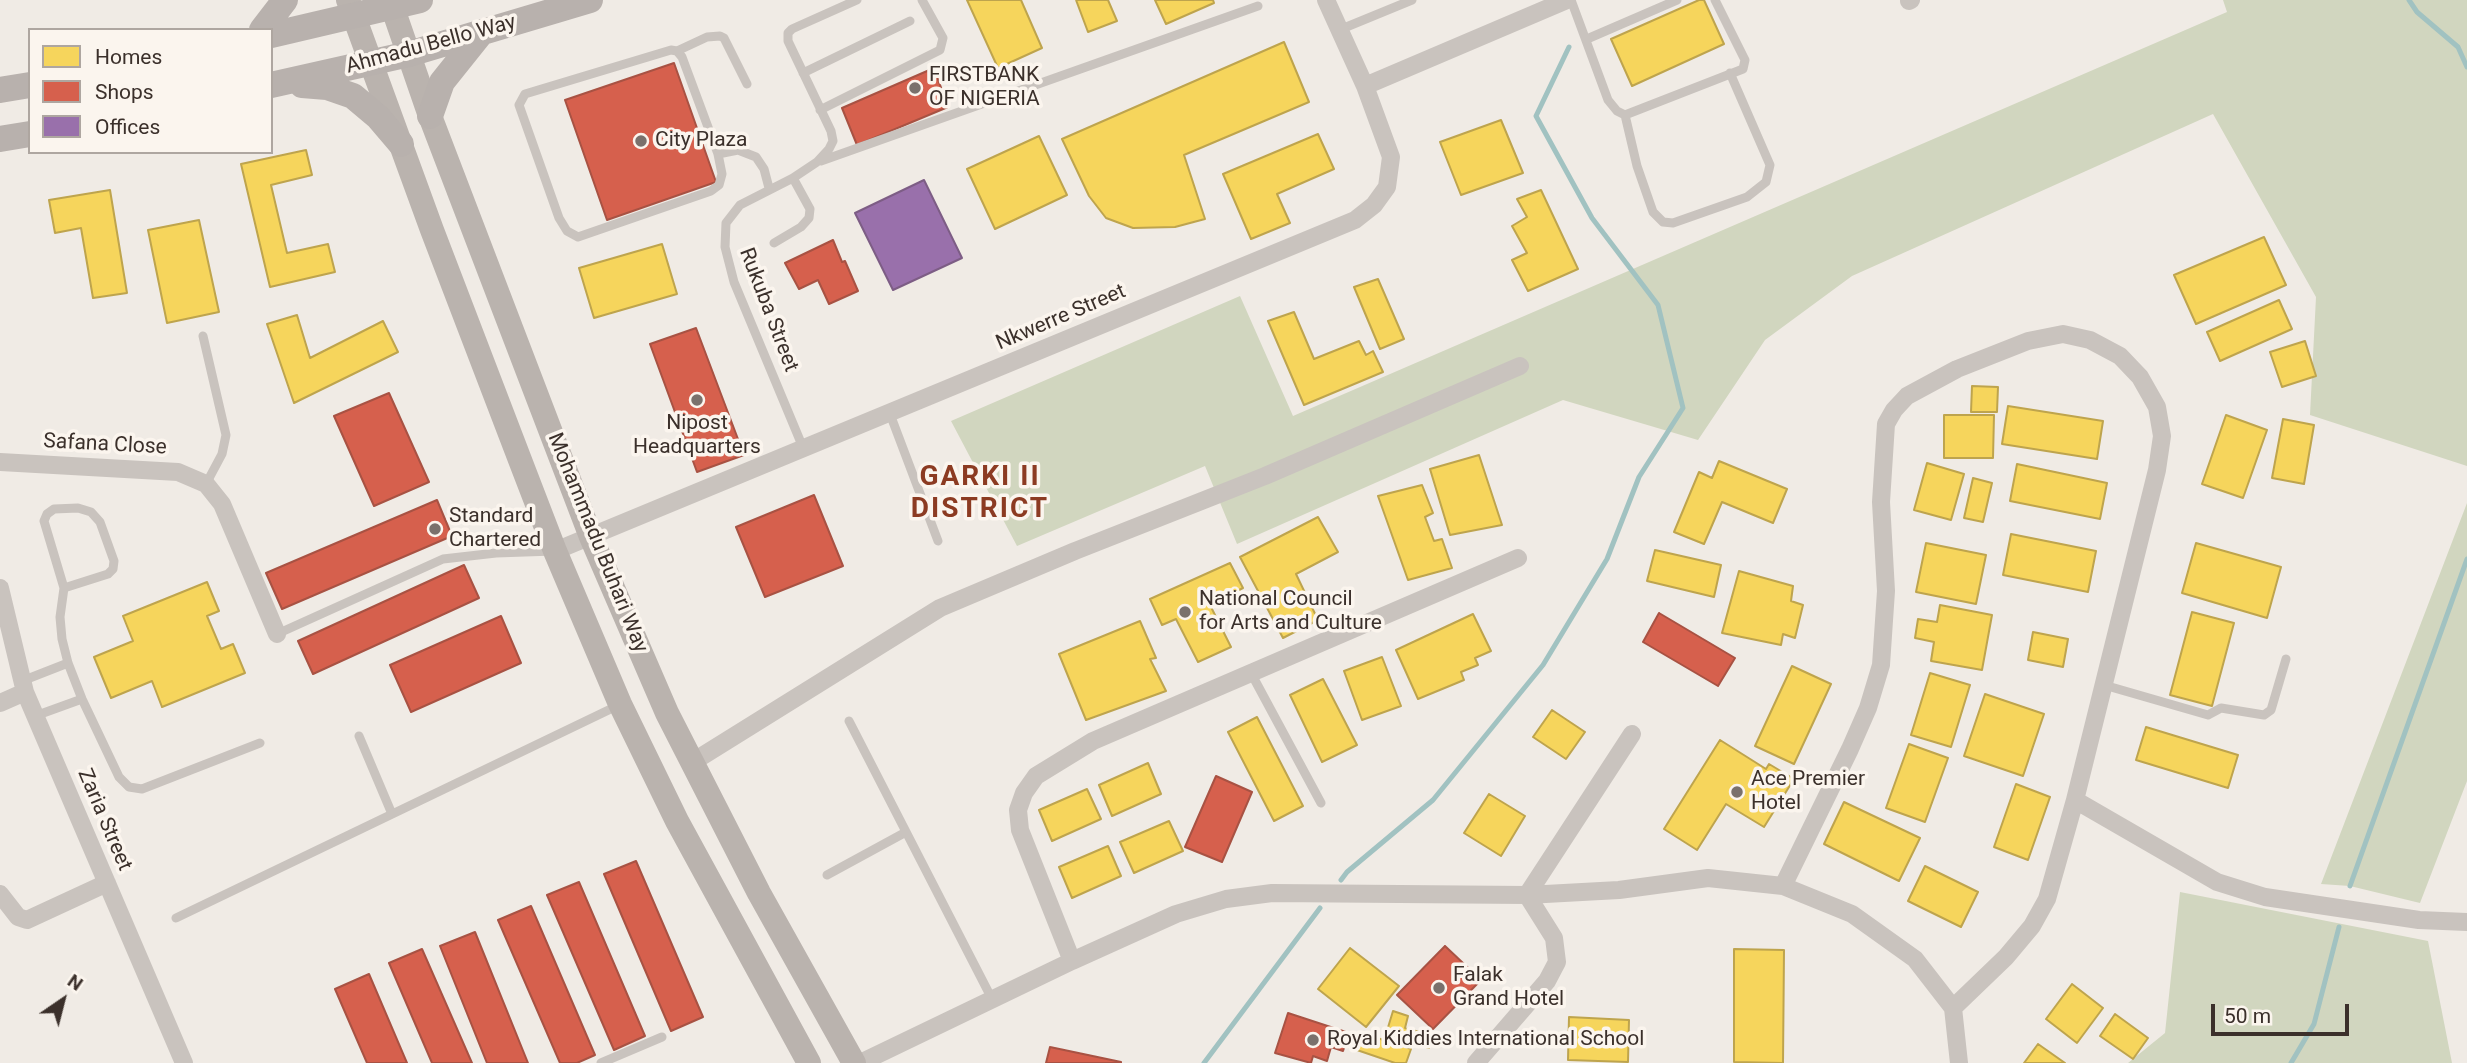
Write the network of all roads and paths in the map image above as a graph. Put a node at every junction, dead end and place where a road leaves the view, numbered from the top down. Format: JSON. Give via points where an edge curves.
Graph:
{"nodes":[{"id":1,"x":285,"y":0,"type":"edge"},
{"id":2,"x":420,"y":0,"type":"edge"},
{"id":3,"x":590,"y":0,"type":"edge"},
{"id":4,"x":857,"y":0,"type":"edge"},
{"id":5,"x":922,"y":0,"type":"edge"},
{"id":6,"x":1326,"y":0,"type":"edge"},
{"id":7,"x":1412,"y":0,"type":"edge"},
{"id":8,"x":1569,"y":0,"type":"edge"},
{"id":9,"x":1677,"y":0,"type":"edge"},
{"id":10,"x":1715,"y":0,"type":"edge"},
{"id":11,"x":391,"y":4,"type":"edge"},
{"id":12,"x":1258,"y":6,"type":"dead end"},
{"id":13,"x":352,"y":8,"type":"edge"},
{"id":14,"x":910,"y":21,"type":"dead end"},
{"id":15,"x":264,"y":28,"type":"edge"},
{"id":16,"x":1339,"y":30,"type":"junction"},
{"id":17,"x":482,"y":32,"type":"junction"},
{"id":18,"x":273,"y":35,"type":"edge"},
{"id":19,"x":1587,"y":40,"type":"junction"},
{"id":20,"x":677,"y":51,"type":"junction"},
{"id":21,"x":410,"y":54,"type":"junction"},
{"id":22,"x":372,"y":63,"type":"junction"},
{"id":23,"x":803,"y":73,"type":"junction"},
{"id":24,"x":1730,"y":74,"type":"junction"},
{"id":25,"x":747,"y":84,"type":"dead end"},
{"id":26,"x":28,"y":85,"type":"edge"},
{"id":27,"x":273,"y":85,"type":"edge"},
{"id":28,"x":273,"y":85,"type":"edge"},
{"id":29,"x":1365,"y":86,"type":"junction"},
{"id":30,"x":0,"y":90,"type":"edge"},
{"id":31,"x":820,"y":110,"type":"junction"},
{"id":32,"x":1625,"y":115,"type":"junction"},
{"id":33,"x":429,"y":116,"type":"junction"},
{"id":34,"x":28,"y":134,"type":"edge"},
{"id":35,"x":0,"y":139,"type":"edge"},
{"id":36,"x":401,"y":144,"type":"junction"},
{"id":37,"x":718,"y":154,"type":"junction"},
{"id":38,"x":817,"y":162,"type":"junction"},
{"id":39,"x":793,"y":178,"type":"junction"},
{"id":40,"x":769,"y":188,"type":"junction"},
{"id":41,"x":774,"y":243,"type":"dead end"},
{"id":42,"x":203,"y":336,"type":"dead end"},
{"id":43,"x":1520,"y":366,"type":"dead end"},
{"id":44,"x":890,"y":414,"type":"junction"},
{"id":45,"x":804,"y":450,"type":"junction"},
{"id":46,"x":0,"y":462,"type":"edge"},
{"id":47,"x":206,"y":484,"type":"junction"},
{"id":48,"x":591,"y":537,"type":"junction"},
{"id":49,"x":938,"y":541,"type":"dead end"},
{"id":50,"x":555,"y":551,"type":"junction"},
{"id":51,"x":1518,"y":558,"type":"dead end"},
{"id":52,"x":64,"y":589,"type":"junction"},
{"id":53,"x":1,"y":596,"type":"edge"},
{"id":54,"x":277,"y":634,"type":"joint"},
{"id":55,"x":2286,"y":659,"type":"dead end"},
{"id":56,"x":68,"y":663,"type":"junction"},
{"id":57,"x":1251,"y":673,"type":"junction"},
{"id":58,"x":2104,"y":685,"type":"junction"},
{"id":59,"x":23,"y":686,"type":"junction"},
{"id":60,"x":82,"y":699,"type":"junction"},
{"id":61,"x":0,"y":703,"type":"edge"},
{"id":62,"x":620,"y":704,"type":"junction"},
{"id":63,"x":35,"y":716,"type":"junction"},
{"id":64,"x":849,"y":721,"type":"dead end"},
{"id":65,"x":1632,"y":734,"type":"dead end"},
{"id":66,"x":359,"y":736,"type":"dead end"},
{"id":67,"x":260,"y":743,"type":"dead end"},
{"id":68,"x":691,"y":763,"type":"junction"},
{"id":69,"x":2075,"y":800,"type":"junction"},
{"id":70,"x":1321,"y":803,"type":"dead end"},
{"id":71,"x":392,"y":814,"type":"junction"},
{"id":72,"x":906,"y":832,"type":"junction"},
{"id":73,"x":827,"y":875,"type":"dead end"},
{"id":74,"x":107,"y":883,"type":"junction"},
{"id":75,"x":1783,"y":886,"type":"junction"},
{"id":76,"x":0,"y":894,"type":"edge"},
{"id":77,"x":1527,"y":895,"type":"junction"},
{"id":78,"x":176,"y":918,"type":"dead end"},
{"id":79,"x":2467,"y":922,"type":"edge"},
{"id":80,"x":1072,"y":961,"type":"junction"},
{"id":81,"x":992,"y":999,"type":"junction"},
{"id":82,"x":1953,"y":1008,"type":"junction"},
{"id":83,"x":662,"y":1037,"type":"dead end"},
{"id":84,"x":184,"y":1063,"type":"edge"},
{"id":85,"x":601,"y":1063,"type":"edge"},
{"id":86,"x":810,"y":1063,"type":"edge"},
{"id":87,"x":853,"y":1063,"type":"edge"},
{"id":88,"x":860,"y":1063,"type":"edge"},
{"id":89,"x":1476,"y":1063,"type":"edge"},
{"id":90,"x":1959,"y":1063,"type":"edge"}],
"edges":[{"from":1,"to":15,"type":"main road"},
{"from":2,"to":11,"type":"main road"},
{"from":3,"to":17,"type":"main road","name":"Ahmadu Bello Way"},
{"from":4,"to":23,"type":"lane","via":[[788,33]]},
{"from":5,"to":31,"type":"lane","via":[[943,38],[940,50]]},
{"from":6,"to":16,"type":"street","name":"Nkwerre Street"},
{"from":7,"to":16,"type":"lane"},
{"from":8,"to":19,"type":"lane"},
{"from":8,"to":29,"type":"street"},
{"from":9,"to":19,"type":"lane"},
{"from":10,"to":24,"type":"lane","via":[[1745,60],[1743,69]]},
{"from":11,"to":13,"type":"main road"},
{"from":11,"to":21,"type":"main road","name":"Mohammadu Buhari Way"},
{"from":12,"to":38,"type":"lane"},
{"from":13,"to":18,"type":"main road"},
{"from":13,"to":22,"type":"main road","name":"Mohammadu Buhari Way"},
{"from":14,"to":23,"type":"lane"},
{"from":16,"to":29,"type":"street","name":"Nkwerre Street"},
{"from":17,"to":21,"type":"main road","name":"Ahmadu Bello Way"},
{"from":17,"to":33,"type":"main road","via":[[442,82]]},
{"from":19,"to":32,"type":"lane","via":[[1608,100]]},
{"from":20,"to":25,"type":"lane","via":[[720,36]]},
{"from":20,"to":37,"type":"lane"},
{"from":20,"to":37,"type":"lane","via":[[525,94],[521,99],[519,105],[559,218],[567,231],[578,237],[712,191],[722,174]]},
{"from":21,"to":22,"type":"main road","name":"Ahmadu Bello Way"},
{"from":21,"to":33,"type":"main road","name":"Mohammadu Buhari Way"},
{"from":22,"to":27,"type":"main road","name":"Ahmadu Bello Way"},
{"from":22,"to":36,"type":"main road","name":"Mohammadu Buhari Way"},
{"from":23,"to":31,"type":"lane"},
{"from":24,"to":32,"type":"lane"},
{"from":24,"to":32,"type":"lane","via":[[1770,165],[1766,182],[1747,197],[1673,223],[1663,222],[1653,212]]},
{"from":26,"to":30,"type":"main road"},
{"from":28,"to":36,"type":"main road","via":[[327,87],[353,96]]},
{"from":29,"to":44,"type":"street","name":"Nkwerre Street","via":[[1391,157],[1387,187],[1355,220]]},
{"from":31,"to":38,"type":"lane","name":"Rukuba Street","via":[[833,141]]},
{"from":33,"to":48,"type":"main road","name":"Mohammadu Buhari Way"},
{"from":34,"to":35,"type":"main road"},
{"from":36,"to":50,"type":"main road","name":"Mohammadu Buhari Way"},
{"from":37,"to":40,"type":"lane","via":[[738,150],[756,157]]},
{"from":38,"to":39,"type":"lane","name":"Rukuba Street"},
{"from":39,"to":40,"type":"lane","name":"Rukuba Street"},
{"from":39,"to":41,"type":"lane","via":[[810,209],[809,218]]},
{"from":40,"to":45,"type":"lane","name":"Rukuba Street","via":[[740,205],[726,223],[725,247],[734,282]]},
{"from":42,"to":47,"type":"lane","via":[[226,435]]},
{"from":43,"to":68,"type":"street","via":[[940,608]]},
{"from":44,"to":45,"type":"street","name":"Nkwerre Street"},
{"from":44,"to":49,"type":"lane"},
{"from":45,"to":48,"type":"street","name":"Nkwerre Street"},
{"from":46,"to":47,"type":"street","name":"Safana Close","via":[[178,472]]},
{"from":47,"to":54,"type":"street","via":[[222,504]]},
{"from":48,"to":50,"type":"street","name":"Nkwerre Street"},
{"from":48,"to":68,"type":"main road","name":"Mohammadu Buhari Way"},
{"from":50,"to":54,"type":"lane","via":[[443,559]]},
{"from":50,"to":62,"type":"main road","name":"Mohammadu Buhari Way"},
{"from":51,"to":57,"type":"street"},
{"from":52,"to":52,"type":"lane","via":[[113,569],[100,522],[91,512],[78,508],[54,509],[44,521]]},
{"from":52,"to":56,"type":"lane","via":[[60,617]]},
{"from":53,"to":59,"type":"street","name":"Zaria Street"},
{"from":55,"to":58,"type":"lane","via":[[2271,710],[2264,715],[2221,708],[2208,715]]},
{"from":56,"to":59,"type":"lane"},
{"from":56,"to":60,"type":"lane"},
{"from":57,"to":70,"type":"lane"},
{"from":57,"to":80,"type":"street","via":[[1093,741],[1036,776],[1024,793],[1018,810],[1020,830]]},
{"from":58,"to":69,"type":"street"},
{"from":58,"to":75,"type":"street","via":[[2162,436],[2157,408],[2134,370],[2120,356],[2090,340],[2063,334],[2028,341],[1957,369],[1907,396],[1886,424],[1881,665],[1850,749]]},
{"from":59,"to":61,"type":"street"},
{"from":59,"to":63,"type":"street","name":"Zaria Street"},
{"from":60,"to":63,"type":"lane"},
{"from":60,"to":67,"type":"lane","via":[[119,777],[130,787],[142,789]]},
{"from":62,"to":71,"type":"lane"},
{"from":62,"to":86,"type":"main road","name":"Mohammadu Buhari Way","via":[[677,821]]},
{"from":63,"to":74,"type":"street","name":"Zaria Street"},
{"from":64,"to":72,"type":"lane"},
{"from":65,"to":77,"type":"street"},
{"from":66,"to":71,"type":"lane"},
{"from":68,"to":87,"type":"main road","name":"Mohammadu Buhari Way"},
{"from":69,"to":79,"type":"street","via":[[2217,882],[2265,897],[2419,920]]},
{"from":69,"to":82,"type":"street","via":[[2047,899],[2032,926]]},
{"from":71,"to":78,"type":"lane"},
{"from":72,"to":73,"type":"lane"},
{"from":72,"to":81,"type":"lane"},
{"from":74,"to":76,"type":"street","via":[[27,920],[18,917]]},
{"from":74,"to":84,"type":"street","name":"Zaria Street"},
{"from":75,"to":77,"type":"street","via":[[1708,878],[1619,890]]},
{"from":75,"to":82,"type":"street","via":[[1852,915],[1916,959]]},
{"from":77,"to":80,"type":"street","via":[[1272,893],[1226,899],[1176,914]]},
{"from":77,"to":89,"type":"street","via":[[1554,938],[1557,962],[1547,981]]},
{"from":80,"to":81,"type":"street"},
{"from":81,"to":88,"type":"street"},
{"from":82,"to":90,"type":"street"},
{"from":83,"to":85,"type":"lane"}]}
